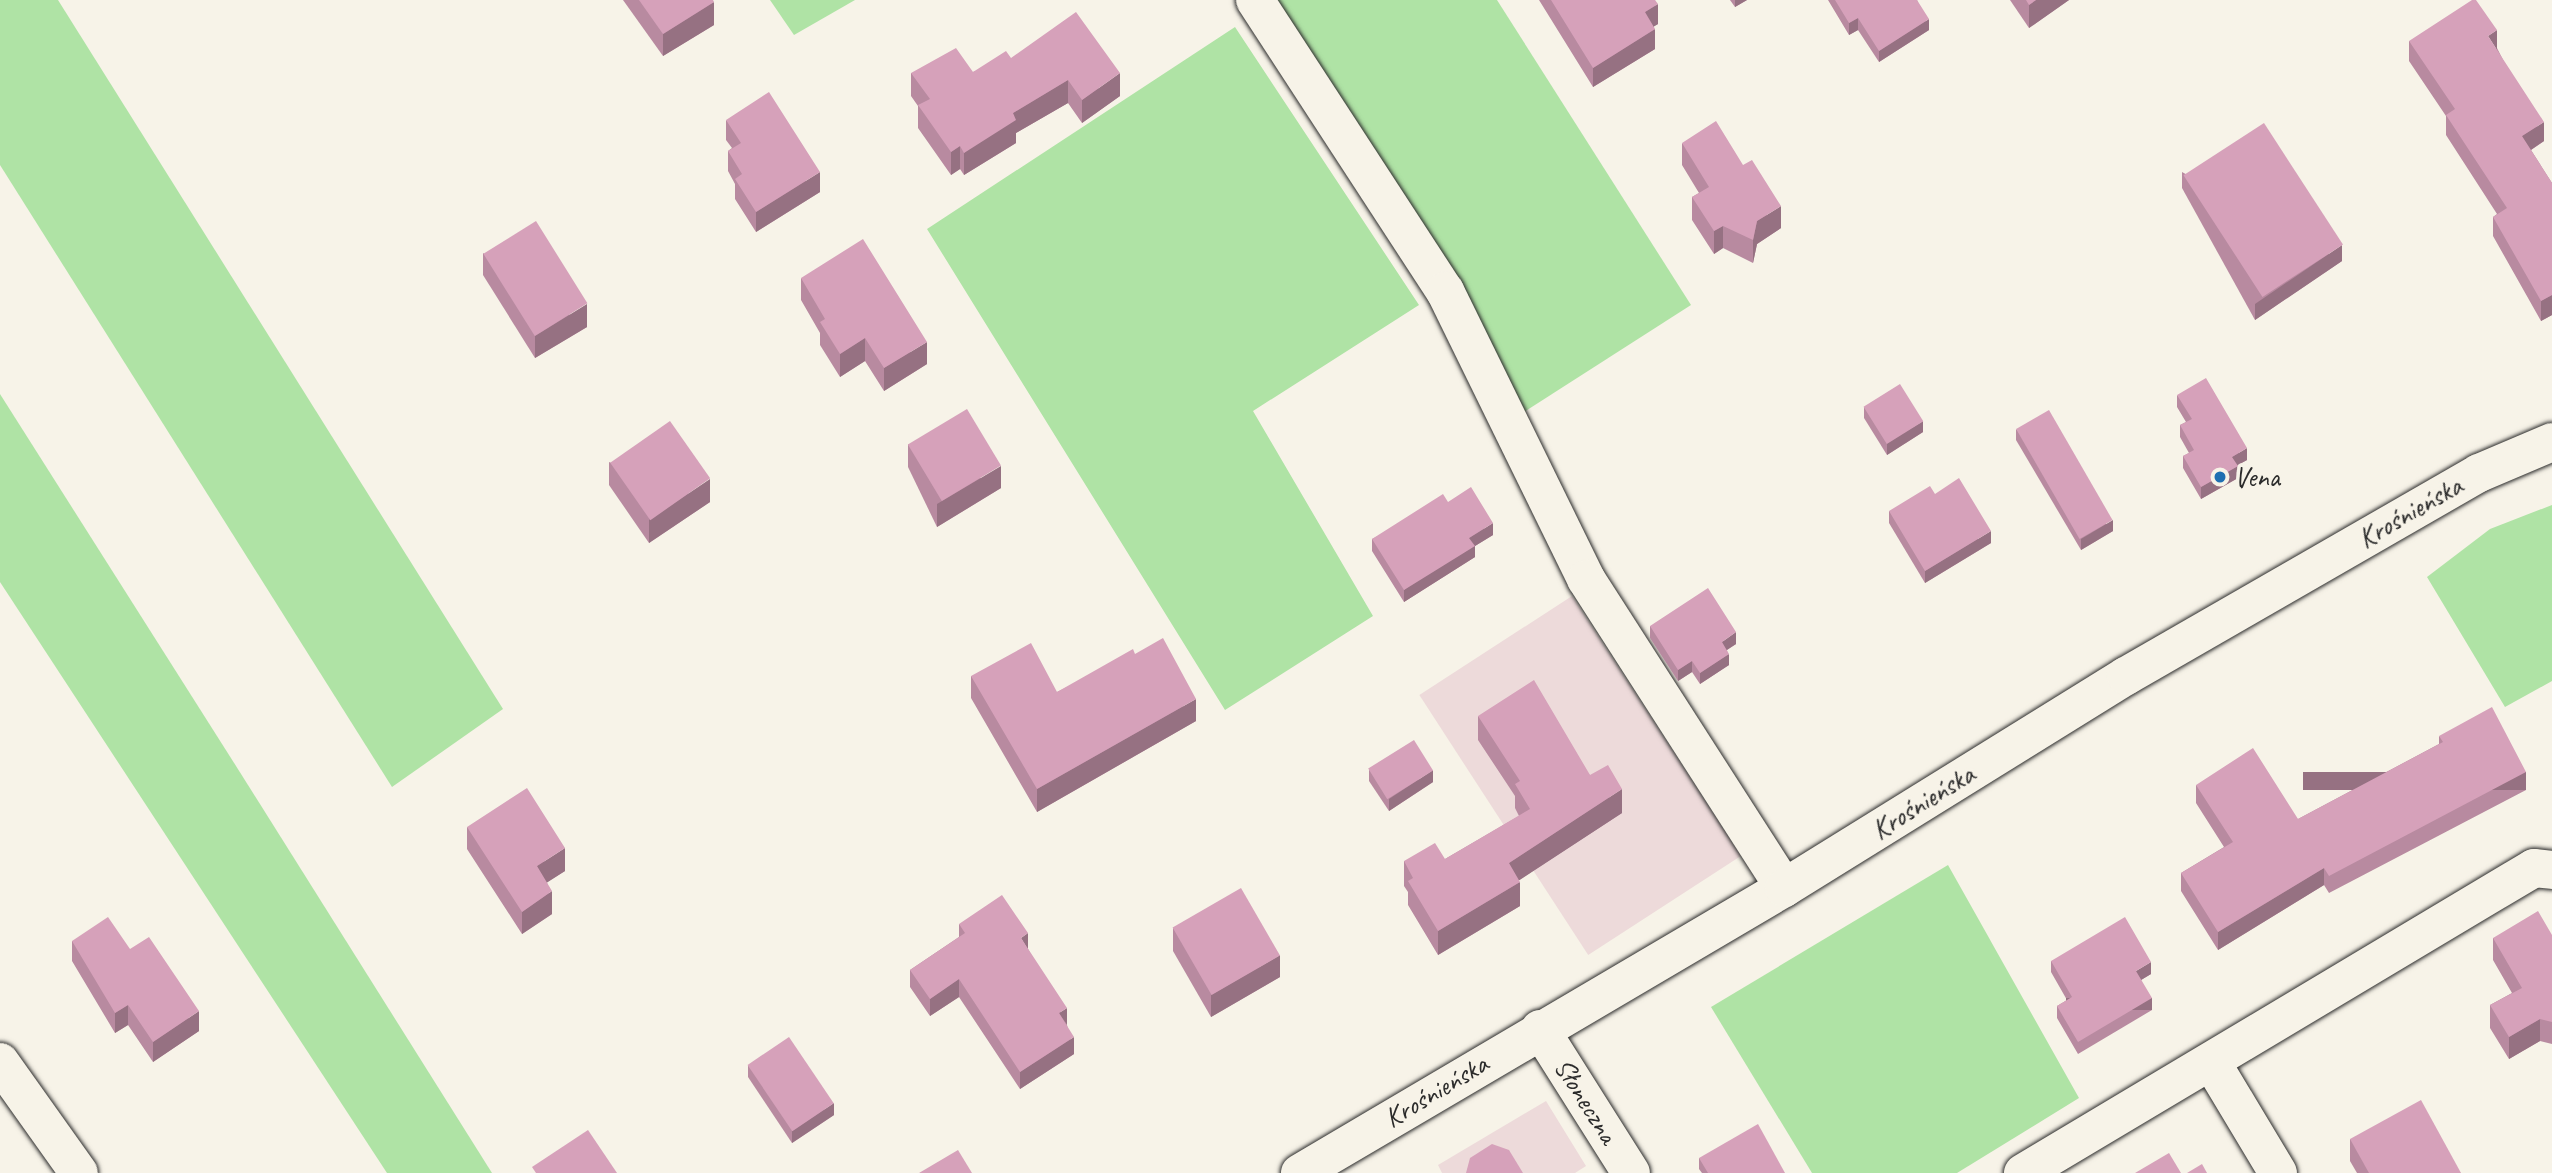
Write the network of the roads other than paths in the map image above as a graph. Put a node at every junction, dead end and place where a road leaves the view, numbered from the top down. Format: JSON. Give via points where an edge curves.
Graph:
{"nodes":[{"id":1,"x":1255,"y":0,"type":"edge"},
{"id":2,"x":2552,"y":442,"type":"edge"},
{"id":3,"x":2552,"y":870,"type":"edge"},
{"id":4,"x":1784,"y":888,"type":"junction"},
{"id":5,"x":1541,"y":1028,"type":"junction"},
{"id":6,"x":0,"y":1062,"type":"edge"},
{"id":7,"x":2212,"y":1063,"type":"junction"},
{"id":8,"x":79,"y":1173,"type":"edge"},
{"id":9,"x":1300,"y":1173,"type":"edge"},
{"id":10,"x":1631,"y":1173,"type":"edge"},
{"id":11,"x":2023,"y":1173,"type":"edge"},
{"id":12,"x":2278,"y":1173,"type":"edge"}],
"edges":[{"from":1,"to":4,"type":"street","via":[[1445,291],[1586,579]]},
{"from":2,"to":4,"type":"street","name":"Krośnieńska","via":[[2479,473],[2149,662]]},
{"from":3,"to":7,"type":"street","via":[[2534,868]]},
{"from":4,"to":5,"type":"street","name":"Krośnieńska"},
{"from":5,"to":9,"type":"street","name":"Krośnieńska"},
{"from":5,"to":10,"type":"street","name":"Słoneczna"},
{"from":6,"to":8,"type":"street"},
{"from":7,"to":11,"type":"street"},
{"from":7,"to":12,"type":"street"}]}
